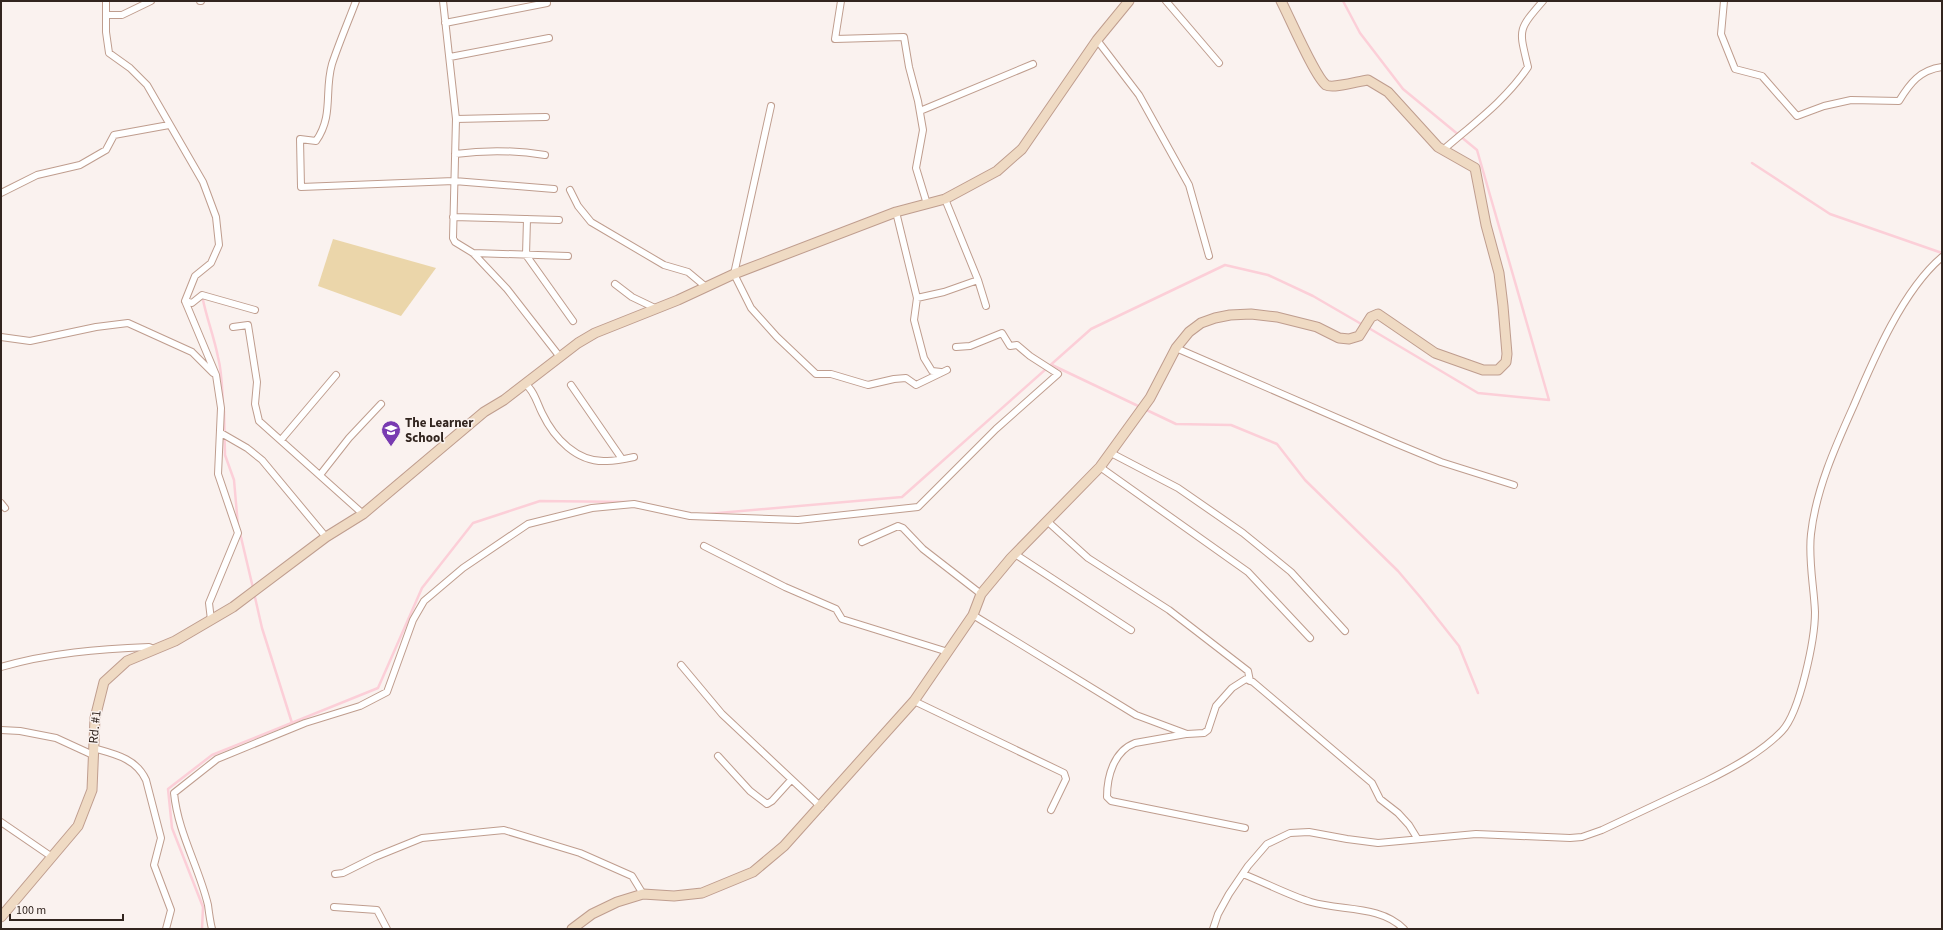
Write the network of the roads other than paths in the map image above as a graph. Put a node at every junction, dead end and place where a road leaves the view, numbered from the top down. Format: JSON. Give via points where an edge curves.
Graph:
{"nodes":[{"id":1,"x":106,"y":1,"type":"edge"},
{"id":2,"x":151,"y":1,"type":"edge"},
{"id":3,"x":356,"y":1,"type":"edge"},
{"id":4,"x":443,"y":1,"type":"edge"},
{"id":5,"x":841,"y":1,"type":"edge"},
{"id":6,"x":1129,"y":1,"type":"edge"},
{"id":7,"x":1166,"y":1,"type":"edge"},
{"id":8,"x":1281,"y":1,"type":"edge"},
{"id":9,"x":1543,"y":1,"type":"edge"},
{"id":10,"x":1724,"y":1,"type":"edge"},
{"id":11,"x":547,"y":3,"type":"dead end"},
{"id":12,"x":106,"y":15,"type":"junction"},
{"id":13,"x":445,"y":23,"type":"junction"},
{"id":14,"x":549,"y":38,"type":"dead end"},
{"id":15,"x":1097,"y":40,"type":"junction"},
{"id":16,"x":450,"y":57,"type":"junction"},
{"id":17,"x":1219,"y":63,"type":"dead end"},
{"id":18,"x":1033,"y":64,"type":"dead end"},
{"id":19,"x":1942,"y":68,"type":"edge"},
{"id":20,"x":771,"y":106,"type":"dead end"},
{"id":21,"x":920,"y":111,"type":"junction"},
{"id":22,"x":546,"y":117,"type":"dead end"},
{"id":23,"x":456,"y":119,"type":"junction"},
{"id":24,"x":169,"y":125,"type":"junction"},
{"id":25,"x":1443,"y":150,"type":"junction"},
{"id":26,"x":455,"y":154,"type":"junction"},
{"id":27,"x":545,"y":155,"type":"dead end"},
{"id":28,"x":454,"y":181,"type":"junction"},
{"id":29,"x":554,"y":189,"type":"dead end"},
{"id":30,"x":570,"y":190,"type":"dead end"},
{"id":31,"x":1,"y":193,"type":"edge"},
{"id":32,"x":945,"y":199,"type":"junction"},
{"id":33,"x":927,"y":204,"type":"junction"},
{"id":34,"x":896,"y":212,"type":"junction"},
{"id":35,"x":453,"y":216,"type":"junction"},
{"id":36,"x":527,"y":219,"type":"junction"},
{"id":37,"x":559,"y":220,"type":"dead end"},
{"id":38,"x":473,"y":253,"type":"junction"},
{"id":39,"x":526,"y":255,"type":"junction"},
{"id":40,"x":568,"y":256,"type":"dead end"},
{"id":41,"x":1209,"y":256,"type":"dead end"},
{"id":42,"x":1942,"y":257,"type":"edge"},
{"id":43,"x":734,"y":274,"type":"junction"},
{"id":44,"x":978,"y":280,"type":"junction"},
{"id":45,"x":615,"y":284,"type":"dead end"},
{"id":46,"x":706,"y":287,"type":"junction"},
{"id":47,"x":917,"y":298,"type":"junction"},
{"id":48,"x":185,"y":300,"type":"junction"},
{"id":49,"x":986,"y":306,"type":"dead end"},
{"id":50,"x":657,"y":309,"type":"junction"},
{"id":51,"x":255,"y":310,"type":"dead end"},
{"id":52,"x":573,"y":321,"type":"dead end"},
{"id":53,"x":233,"y":327,"type":"dead end"},
{"id":54,"x":1,"y":337,"type":"edge"},
{"id":55,"x":956,"y":347,"type":"dead end"},
{"id":56,"x":1176,"y":348,"type":"junction"},
{"id":57,"x":560,"y":357,"type":"junction"},
{"id":58,"x":216,"y":375,"type":"junction"},
{"id":59,"x":336,"y":375,"type":"dead end"},
{"id":60,"x":525,"y":384,"type":"junction"},
{"id":61,"x":571,"y":385,"type":"dead end"},
{"id":62,"x":381,"y":404,"type":"dead end"},
{"id":63,"x":221,"y":434,"type":"junction"},
{"id":64,"x":281,"y":440,"type":"junction"},
{"id":65,"x":1111,"y":453,"type":"junction"},
{"id":66,"x":634,"y":457,"type":"dead end"},
{"id":67,"x":622,"y":459,"type":"junction"},
{"id":68,"x":1100,"y":467,"type":"junction"},
{"id":69,"x":320,"y":475,"type":"junction"},
{"id":70,"x":1514,"y":485,"type":"dead end"},
{"id":71,"x":363,"y":514,"type":"junction"},
{"id":72,"x":1047,"y":521,"type":"junction"},
{"id":73,"x":326,"y":537,"type":"junction"},
{"id":74,"x":862,"y":542,"type":"dead end"},
{"id":75,"x":704,"y":546,"type":"dead end"},
{"id":76,"x":1015,"y":554,"type":"junction"},
{"id":77,"x":981,"y":594,"type":"junction"},
{"id":78,"x":973,"y":615,"type":"junction"},
{"id":79,"x":211,"y":620,"type":"junction"},
{"id":80,"x":1131,"y":630,"type":"dead end"},
{"id":81,"x":1345,"y":631,"type":"dead end"},
{"id":82,"x":1310,"y":638,"type":"dead end"},
{"id":83,"x":154,"y":649,"type":"junction"},
{"id":84,"x":948,"y":652,"type":"junction"},
{"id":85,"x":681,"y":665,"type":"dead end"},
{"id":86,"x":1,"y":666,"type":"edge"},
{"id":87,"x":1250,"y":681,"type":"junction"},
{"id":88,"x":914,"y":701,"type":"junction"},
{"id":89,"x":1,"y":730,"type":"edge"},
{"id":90,"x":1187,"y":734,"type":"junction"},
{"id":91,"x":93,"y":752,"type":"junction"},
{"id":92,"x":718,"y":756,"type":"dead end"},
{"id":93,"x":791,"y":780,"type":"junction"},
{"id":94,"x":821,"y":807,"type":"junction"},
{"id":95,"x":1051,"y":810,"type":"dead end"},
{"id":96,"x":1,"y":822,"type":"edge"},
{"id":97,"x":1246,"y":828,"type":"dead end"},
{"id":98,"x":1417,"y":838,"type":"junction"},
{"id":99,"x":52,"y":857,"type":"junction"},
{"id":100,"x":335,"y":874,"type":"dead end"},
{"id":101,"x":1243,"y":874,"type":"junction"},
{"id":102,"x":643,"y":894,"type":"junction"},
{"id":103,"x":334,"y":907,"type":"dead end"},
{"id":104,"x":1,"y":917,"type":"edge"},
{"id":105,"x":166,"y":929,"type":"edge"},
{"id":106,"x":212,"y":929,"type":"edge"},
{"id":107,"x":387,"y":929,"type":"edge"},
{"id":108,"x":572,"y":929,"type":"edge"},
{"id":109,"x":1213,"y":929,"type":"edge"},
{"id":110,"x":1404,"y":929,"type":"edge"}],
"edges":[{"from":1,"to":12,"type":"street"},
{"from":2,"to":12,"type":"street","via":[[122,15]]},
{"from":3,"to":28,"type":"street","via":[[332,66],[328,111],[323,130],[316,141],[300,139],[301,187]]},
{"from":4,"to":13,"type":"street"},
{"from":5,"to":21,"type":"street","via":[[835,39],[904,37]]},
{"from":6,"to":15,"type":"street","name":"Rd. #1"},
{"from":7,"to":17,"type":"street"},
{"from":8,"to":25,"type":"street","via":[[1318,74],[1327,85],[1368,80],[1388,92]]},
{"from":9,"to":25,"type":"street","via":[[1527,19],[1520,34],[1528,67],[1489,111]]},
{"from":10,"to":19,"type":"street","via":[[1721,34],[1735,69],[1762,76],[1797,116],[1851,100],[1899,101],[1910,84],[1930,69]]},
{"from":11,"to":13,"type":"street"},
{"from":12,"to":24,"type":"street","via":[[109,53],[130,68],[146,85]]},
{"from":13,"to":16,"type":"street"},
{"from":14,"to":16,"type":"street"},
{"from":15,"to":32,"type":"street","name":"Rd. #1","via":[[1022,149],[997,171]]},
{"from":15,"to":41,"type":"street","via":[[1139,95],[1189,185]]},
{"from":16,"to":23,"type":"street"},
{"from":18,"to":21,"type":"street"},
{"from":20,"to":43,"type":"street"},
{"from":21,"to":33,"type":"street","via":[[923,130],[916,168]]},
{"from":22,"to":23,"type":"street"},
{"from":23,"to":26,"type":"street"},
{"from":24,"to":31,"type":"street","via":[[114,135],[106,150],[80,165],[37,175]]},
{"from":24,"to":48,"type":"street","via":[[203,182],[216,217],[219,245],[211,263],[195,276]]},
{"from":25,"to":56,"type":"street","via":[[1475,168],[1499,273],[1503,306],[1507,354],[1506,362],[1498,370],[1483,370],[1435,352],[1378,314],[1371,317],[1359,336],[1349,339],[1339,338],[1317,327],[1277,316],[1230,315],[1201,323],[1189,332]]},
{"from":26,"to":27,"type":"street","via":[[479,150],[523,151]]},
{"from":26,"to":28,"type":"street"},
{"from":28,"to":29,"type":"street"},
{"from":28,"to":35,"type":"street"},
{"from":30,"to":46,"type":"street","via":[[582,212],[591,222],[664,265],[688,272]]},
{"from":32,"to":33,"type":"street","name":"Rd. #1"},
{"from":32,"to":44,"type":"street"},
{"from":33,"to":34,"type":"street","name":"Rd. #1"},
{"from":34,"to":43,"type":"street","name":"Rd. #1"},
{"from":34,"to":47,"type":"street"},
{"from":35,"to":36,"type":"street"},
{"from":35,"to":38,"type":"street","via":[[452,232],[455,242]]},
{"from":36,"to":37,"type":"street"},
{"from":36,"to":39,"type":"street"},
{"from":38,"to":39,"type":"street"},
{"from":38,"to":57,"type":"street","via":[[507,289]]},
{"from":39,"to":40,"type":"street"},
{"from":39,"to":52,"type":"street"},
{"from":42,"to":98,"type":"street","via":[[1902,308],[1868,373],[1827,471],[1811,535],[1815,614],[1812,637],[1793,715],[1783,730],[1722,773],[1582,837],[1476,834]]},
{"from":43,"to":46,"type":"street","name":"Rd. #1"},
{"from":43,"to":47,"type":"street","via":[[751,308],[816,374],[831,374],[868,385],[906,378],[916,385],[944,371],[932,372],[924,358],[914,320]]},
{"from":44,"to":47,"type":"street"},
{"from":44,"to":49,"type":"street"},
{"from":45,"to":50,"type":"street"},
{"from":46,"to":50,"type":"street","name":"Rd. #1"},
{"from":48,"to":51,"type":"street","via":[[192,302],[202,295]]},
{"from":48,"to":58,"type":"street"},
{"from":50,"to":57,"type":"street","name":"Rd. #1","via":[[595,333]]},
{"from":53,"to":64,"type":"street","via":[[248,324],[257,382],[255,404],[259,422]]},
{"from":54,"to":58,"type":"street","via":[[30,341],[128,323],[192,352]]},
{"from":55,"to":106,"type":"street","via":[[970,346],[1002,333],[1010,346],[1017,345],[1058,374],[996,429],[918,507],[798,520],[690,516],[634,504],[592,508],[528,524],[463,568],[424,601],[413,620],[387,692],[360,706],[306,723],[217,759],[174,793],[186,845],[207,904]]},
{"from":56,"to":65,"type":"street","via":[[1150,398]]},
{"from":56,"to":70,"type":"street","via":[[1394,443],[1441,462]]},
{"from":57,"to":60,"type":"street","name":"Rd. #1"},
{"from":58,"to":63,"type":"street","via":[[221,408]]},
{"from":59,"to":64,"type":"street"},
{"from":60,"to":67,"type":"street","via":[[533,392],[551,428],[570,450],[595,460]]},
{"from":60,"to":71,"type":"street","name":"Rd. #1","via":[[484,412]]},
{"from":61,"to":67,"type":"street"},
{"from":62,"to":69,"type":"street","via":[[349,438]]},
{"from":63,"to":73,"type":"street","via":[[247,448],[262,460]]},
{"from":63,"to":79,"type":"street","via":[[218,474],[238,533],[209,603]]},
{"from":64,"to":69,"type":"street"},
{"from":65,"to":68,"type":"street"},
{"from":65,"to":81,"type":"street","via":[[1178,488],[1243,533],[1291,572]]},
{"from":66,"to":67,"type":"street"},
{"from":68,"to":72,"type":"street"},
{"from":68,"to":82,"type":"street","via":[[1248,572]]},
{"from":69,"to":71,"type":"street"},
{"from":71,"to":73,"type":"street","name":"Rd. #1"},
{"from":72,"to":76,"type":"street"},
{"from":72,"to":87,"type":"street","via":[[1088,558],[1169,610],[1248,671]]},
{"from":73,"to":79,"type":"street","name":"Rd. #1","via":[[256,591]]},
{"from":74,"to":77,"type":"street","via":[[898,526],[903,528],[922,549]]},
{"from":75,"to":84,"type":"street","via":[[785,587],[836,609],[842,619]]},
{"from":76,"to":77,"type":"street"},
{"from":76,"to":80,"type":"street"},
{"from":77,"to":78,"type":"street"},
{"from":78,"to":84,"type":"street"},
{"from":78,"to":90,"type":"street","via":[[1136,715]]},
{"from":79,"to":83,"type":"street","name":"Rd. #1","via":[[175,641]]},
{"from":83,"to":86,"type":"street","via":[[149,646],[113,648],[30,658]]},
{"from":83,"to":91,"type":"street","name":"Rd. #1","via":[[127,661],[104,682],[95,718]]},
{"from":84,"to":88,"type":"street"},
{"from":85,"to":93,"type":"street","via":[[722,714]]},
{"from":87,"to":90,"type":"street","via":[[1246,679],[1232,688],[1216,706],[1208,730],[1204,733]]},
{"from":87,"to":98,"type":"street","via":[[1266,691],[1372,783],[1380,799],[1409,824]]},
{"from":88,"to":94,"type":"street"},
{"from":88,"to":95,"type":"street","via":[[1064,773],[1066,779]]},
{"from":89,"to":91,"type":"street","via":[[56,738]]},
{"from":90,"to":97,"type":"street","via":[[1127,746],[1118,755],[1109,780],[1107,797],[1111,801]]},
{"from":91,"to":99,"type":"street","name":"Rd. #1","via":[[92,790],[78,826]]},
{"from":91,"to":105,"type":"street","via":[[122,756],[134,763],[146,780],[161,838],[154,865],[171,910]]},
{"from":92,"to":93,"type":"street","via":[[750,791],[767,804]]},
{"from":93,"to":94,"type":"street"},
{"from":94,"to":102,"type":"street","via":[[784,846],[753,872],[702,893],[674,896]]},
{"from":96,"to":99,"type":"street"},
{"from":98,"to":101,"type":"street","via":[[1378,842],[1309,832],[1290,833],[1267,844]]},
{"from":99,"to":104,"type":"street","name":"Rd. #1"},
{"from":100,"to":102,"type":"street","via":[[343,873],[422,838],[504,830],[580,852],[632,876]]},
{"from":101,"to":109,"type":"street","via":[[1218,914]]},
{"from":101,"to":110,"type":"street","via":[[1313,903],[1376,913],[1398,923]]},
{"from":102,"to":108,"type":"street","via":[[617,902],[592,914]]},
{"from":103,"to":107,"type":"street","via":[[377,910]]}]}
